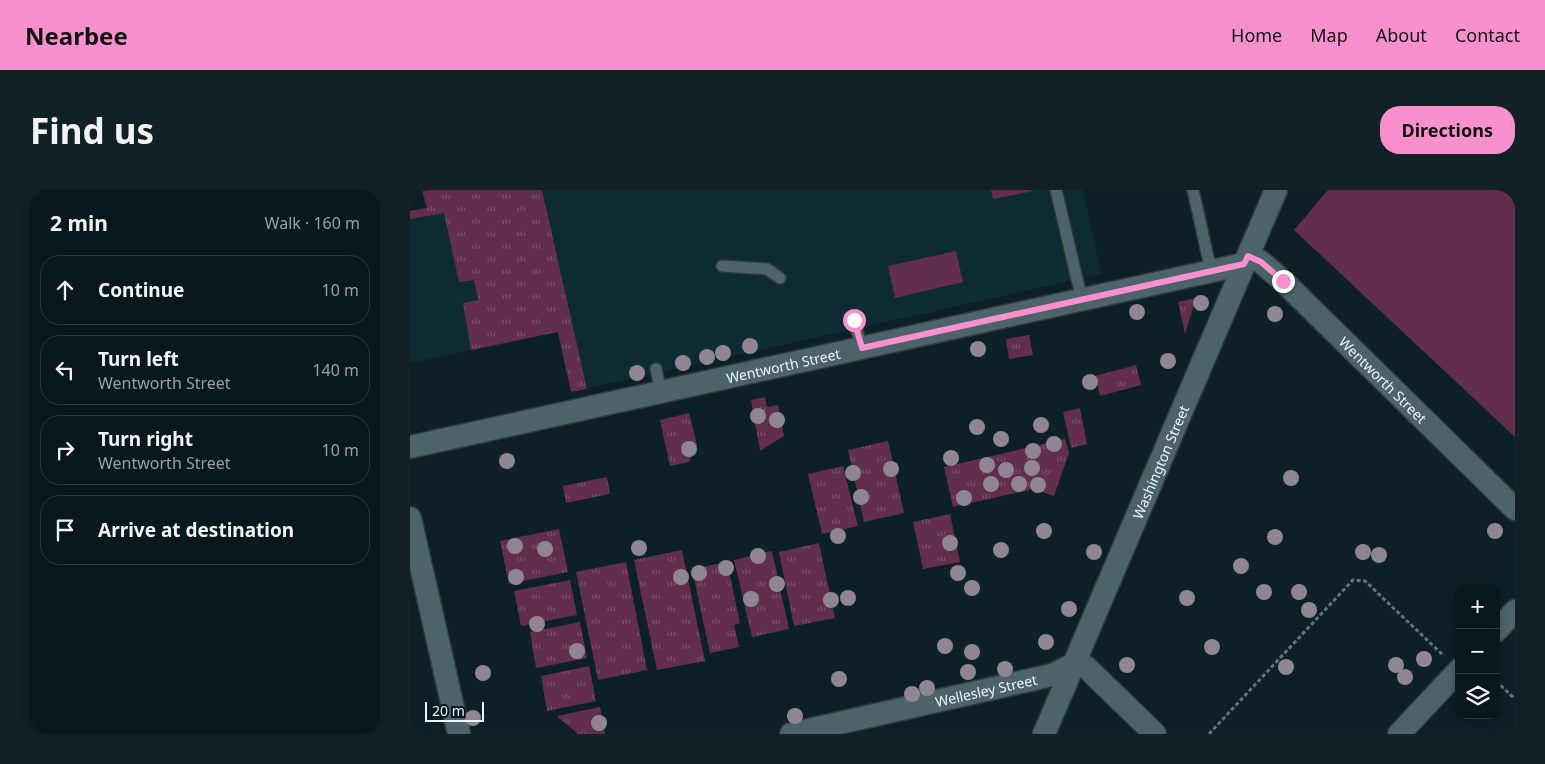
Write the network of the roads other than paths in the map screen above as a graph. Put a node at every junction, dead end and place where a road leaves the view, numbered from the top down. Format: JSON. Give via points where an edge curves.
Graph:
{"nodes":[{"id":1,"x":1056,"y":190,"type":"edge"},
{"id":2,"x":1193,"y":190,"type":"edge"},
{"id":3,"x":1276,"y":190,"type":"edge"},
{"id":4,"x":1246,"y":260,"type":"junction"},
{"id":5,"x":722,"y":266,"type":"dead end"},
{"id":6,"x":1211,"y":271,"type":"junction"},
{"id":7,"x":780,"y":278,"type":"dead end"},
{"id":8,"x":1082,"y":300,"type":"junction"},
{"id":9,"x":854,"y":320,"type":"dead end"},
{"id":10,"x":862,"y":348,"type":"junction"},
{"id":11,"x":656,"y":369,"type":"dead end"},
{"id":12,"x":661,"y":392,"type":"junction"},
{"id":13,"x":410,"y":447,"type":"edge"},
{"id":14,"x":1515,"y":509,"type":"edge"},
{"id":15,"x":410,"y":518,"type":"edge"},
{"id":16,"x":1515,"y":611,"type":"edge"},
{"id":17,"x":1498,"y":629,"type":"edge"},
{"id":18,"x":1074,"y":664,"type":"junction"},
{"id":19,"x":1455,"y":666,"type":"edge"},
{"id":20,"x":459,"y":734,"type":"edge"},
{"id":21,"x":791,"y":734,"type":"edge"},
{"id":22,"x":1044,"y":734,"type":"edge"},
{"id":23,"x":1155,"y":734,"type":"edge"},
{"id":24,"x":1399,"y":734,"type":"edge"}],
"edges":[{"from":1,"to":8,"type":"lane"},
{"from":2,"to":6,"type":"lane"},
{"from":3,"to":4,"type":"street","name":"Washington Street"},
{"from":4,"to":6,"type":"street","name":"Wentworth Street"},
{"from":4,"to":14,"type":"street","name":"Wentworth Street","via":[[1261,262],[1283,281]]},
{"from":4,"to":18,"type":"street","name":"Washington Street"},
{"from":5,"to":7,"type":"lane","via":[[767,269]]},
{"from":6,"to":8,"type":"street","name":"Wentworth Street"},
{"from":8,"to":10,"type":"street","name":"Wentworth Street"},
{"from":9,"to":10,"type":"lane"},
{"from":10,"to":12,"type":"street","name":"Wentworth Street"},
{"from":11,"to":12,"type":"lane"},
{"from":12,"to":13,"type":"street","name":"Wentworth Street"},
{"from":15,"to":20,"type":"street"},
{"from":16,"to":17,"type":"street"},
{"from":18,"to":21,"type":"street","name":"Wellesley Street","via":[[1052,675]]},
{"from":18,"to":22,"type":"street","name":"Washington Street"},
{"from":18,"to":23,"type":"street","via":[[1086,667]]},
{"from":19,"to":24,"type":"street"}]}
